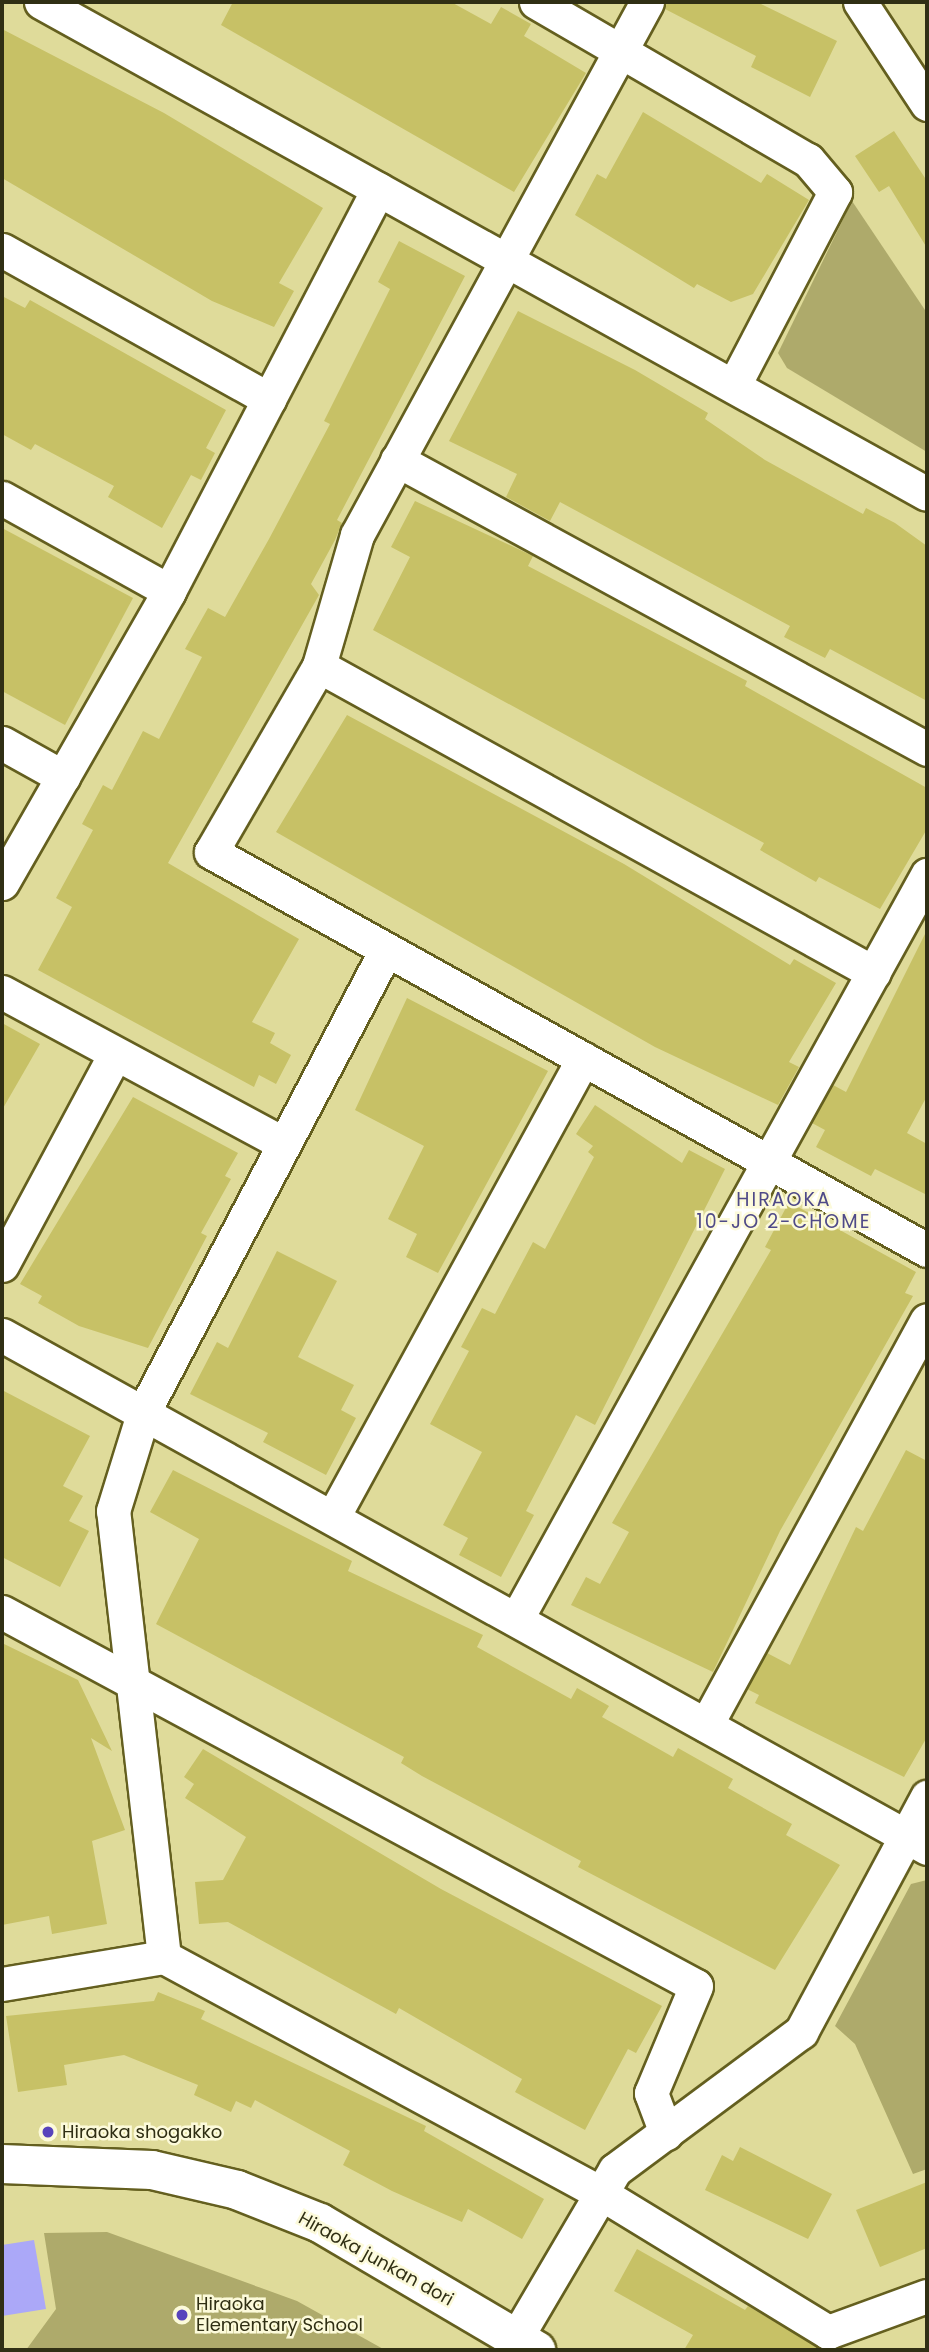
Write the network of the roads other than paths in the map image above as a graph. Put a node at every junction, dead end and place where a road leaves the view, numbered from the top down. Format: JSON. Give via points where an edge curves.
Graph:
{"nodes":[{"id":1,"x":41,"y":2,"type":"edge"},
{"id":2,"x":536,"y":2,"type":"edge"},
{"id":3,"x":647,"y":2,"type":"edge"},
{"id":4,"x":860,"y":2,"type":"edge"},
{"id":5,"x":619,"y":53,"type":"junction"},
{"id":6,"x":927,"y":104,"type":"edge"},
{"id":7,"x":378,"y":189,"type":"junction"},
{"id":8,"x":2,"y":250,"type":"edge"},
{"id":9,"x":506,"y":260,"type":"junction"},
{"id":10,"x":735,"y":383,"type":"junction"},
{"id":11,"x":270,"y":399,"type":"junction"},
{"id":12,"x":397,"y":460,"type":"junction"},
{"id":13,"x":927,"y":494,"type":"edge"},
{"id":14,"x":2,"y":498,"type":"edge"},
{"id":15,"x":169,"y":591,"type":"junction"},
{"id":16,"x":319,"y":666,"type":"junction"},
{"id":17,"x":2,"y":743,"type":"edge"},
{"id":18,"x":927,"y":749,"type":"edge"},
{"id":19,"x":63,"y":777,"type":"junction"},
{"id":20,"x":927,"y":875,"type":"edge"},
{"id":21,"x":2,"y":883,"type":"edge"},
{"id":22,"x":386,"y":950,"type":"junction"},
{"id":23,"x":874,"y":973,"type":"junction"},
{"id":24,"x":2,"y":992,"type":"edge"},
{"id":25,"x":115,"y":1054,"type":"junction"},
{"id":26,"x":583,"y":1059,"type":"junction"},
{"id":27,"x":284,"y":1144,"type":"junction"},
{"id":28,"x":770,"y":1163,"type":"junction"},
{"id":29,"x":927,"y":1250,"type":"edge"},
{"id":30,"x":2,"y":1265,"type":"edge"},
{"id":31,"x":927,"y":1320,"type":"edge"},
{"id":32,"x":2,"y":1335,"type":"edge"},
{"id":33,"x":144,"y":1411,"type":"junction"},
{"id":34,"x":334,"y":1516,"type":"junction"},
{"id":35,"x":2,"y":1612,"type":"edge"},
{"id":36,"x":517,"y":1618,"type":"junction"},
{"id":37,"x":134,"y":1681,"type":"junction"},
{"id":38,"x":706,"y":1725,"type":"junction"},
{"id":39,"x":927,"y":1797,"type":"edge"},
{"id":40,"x":916,"y":1842,"type":"edge"},
{"id":41,"x":164,"y":1957,"type":"junction"},
{"id":42,"x":2,"y":1984,"type":"edge"},
{"id":43,"x":666,"y":2133,"type":"junction"},
{"id":44,"x":2,"y":2164,"type":"edge"},
{"id":45,"x":603,"y":2194,"type":"junction"},
{"id":46,"x":927,"y":2296,"type":"edge"},
{"id":47,"x":526,"y":2344,"type":"edge"}],
"edges":[{"from":1,"to":7,"type":"street"},
{"from":2,"to":5,"type":"street"},
{"from":3,"to":5,"type":"street"},
{"from":4,"to":6,"type":"street"},
{"from":5,"to":9,"type":"street"},
{"from":5,"to":10,"type":"street","via":[[808,160],[835,192]]},
{"from":7,"to":9,"type":"street"},
{"from":7,"to":11,"type":"street"},
{"from":8,"to":11,"type":"street"},
{"from":9,"to":10,"type":"street"},
{"from":9,"to":12,"type":"street"},
{"from":10,"to":13,"type":"street"},
{"from":11,"to":15,"type":"street"},
{"from":12,"to":16,"type":"street","via":[[357,535]]},
{"from":12,"to":18,"type":"street"},
{"from":14,"to":15,"type":"street"},
{"from":15,"to":19,"type":"street"},
{"from":16,"to":22,"type":"street","via":[[211,852]]},
{"from":16,"to":23,"type":"street"},
{"from":17,"to":19,"type":"street"},
{"from":19,"to":21,"type":"street"},
{"from":20,"to":23,"type":"street"},
{"from":22,"to":26,"type":"street"},
{"from":22,"to":27,"type":"street"},
{"from":23,"to":28,"type":"street"},
{"from":24,"to":25,"type":"street"},
{"from":25,"to":27,"type":"street"},
{"from":25,"to":30,"type":"street"},
{"from":26,"to":28,"type":"street"},
{"from":26,"to":34,"type":"street"},
{"from":27,"to":33,"type":"street"},
{"from":28,"to":29,"type":"street"},
{"from":28,"to":36,"type":"street"},
{"from":31,"to":38,"type":"street"},
{"from":32,"to":33,"type":"street"},
{"from":33,"to":34,"type":"street"},
{"from":33,"to":37,"type":"street","via":[[113,1511]]},
{"from":34,"to":36,"type":"street"},
{"from":35,"to":37,"type":"street"},
{"from":36,"to":38,"type":"street"},
{"from":37,"to":41,"type":"street"},
{"from":37,"to":43,"type":"street","via":[[696,1986],[651,2092]]},
{"from":38,"to":40,"type":"street"},
{"from":39,"to":40,"type":"street"},
{"from":40,"to":43,"type":"street","via":[[801,2032]]},
{"from":41,"to":42,"type":"street"},
{"from":41,"to":45,"type":"street"},
{"from":43,"to":45,"type":"street","via":[[615,2170]]},
{"from":44,"to":47,"type":"street","name":"Hiraoka junkan dori","via":[[152,2170],[237,2190],[320,2223]]},
{"from":45,"to":46,"type":"street","via":[[828,2332]]},
{"from":45,"to":47,"type":"street"}]}
